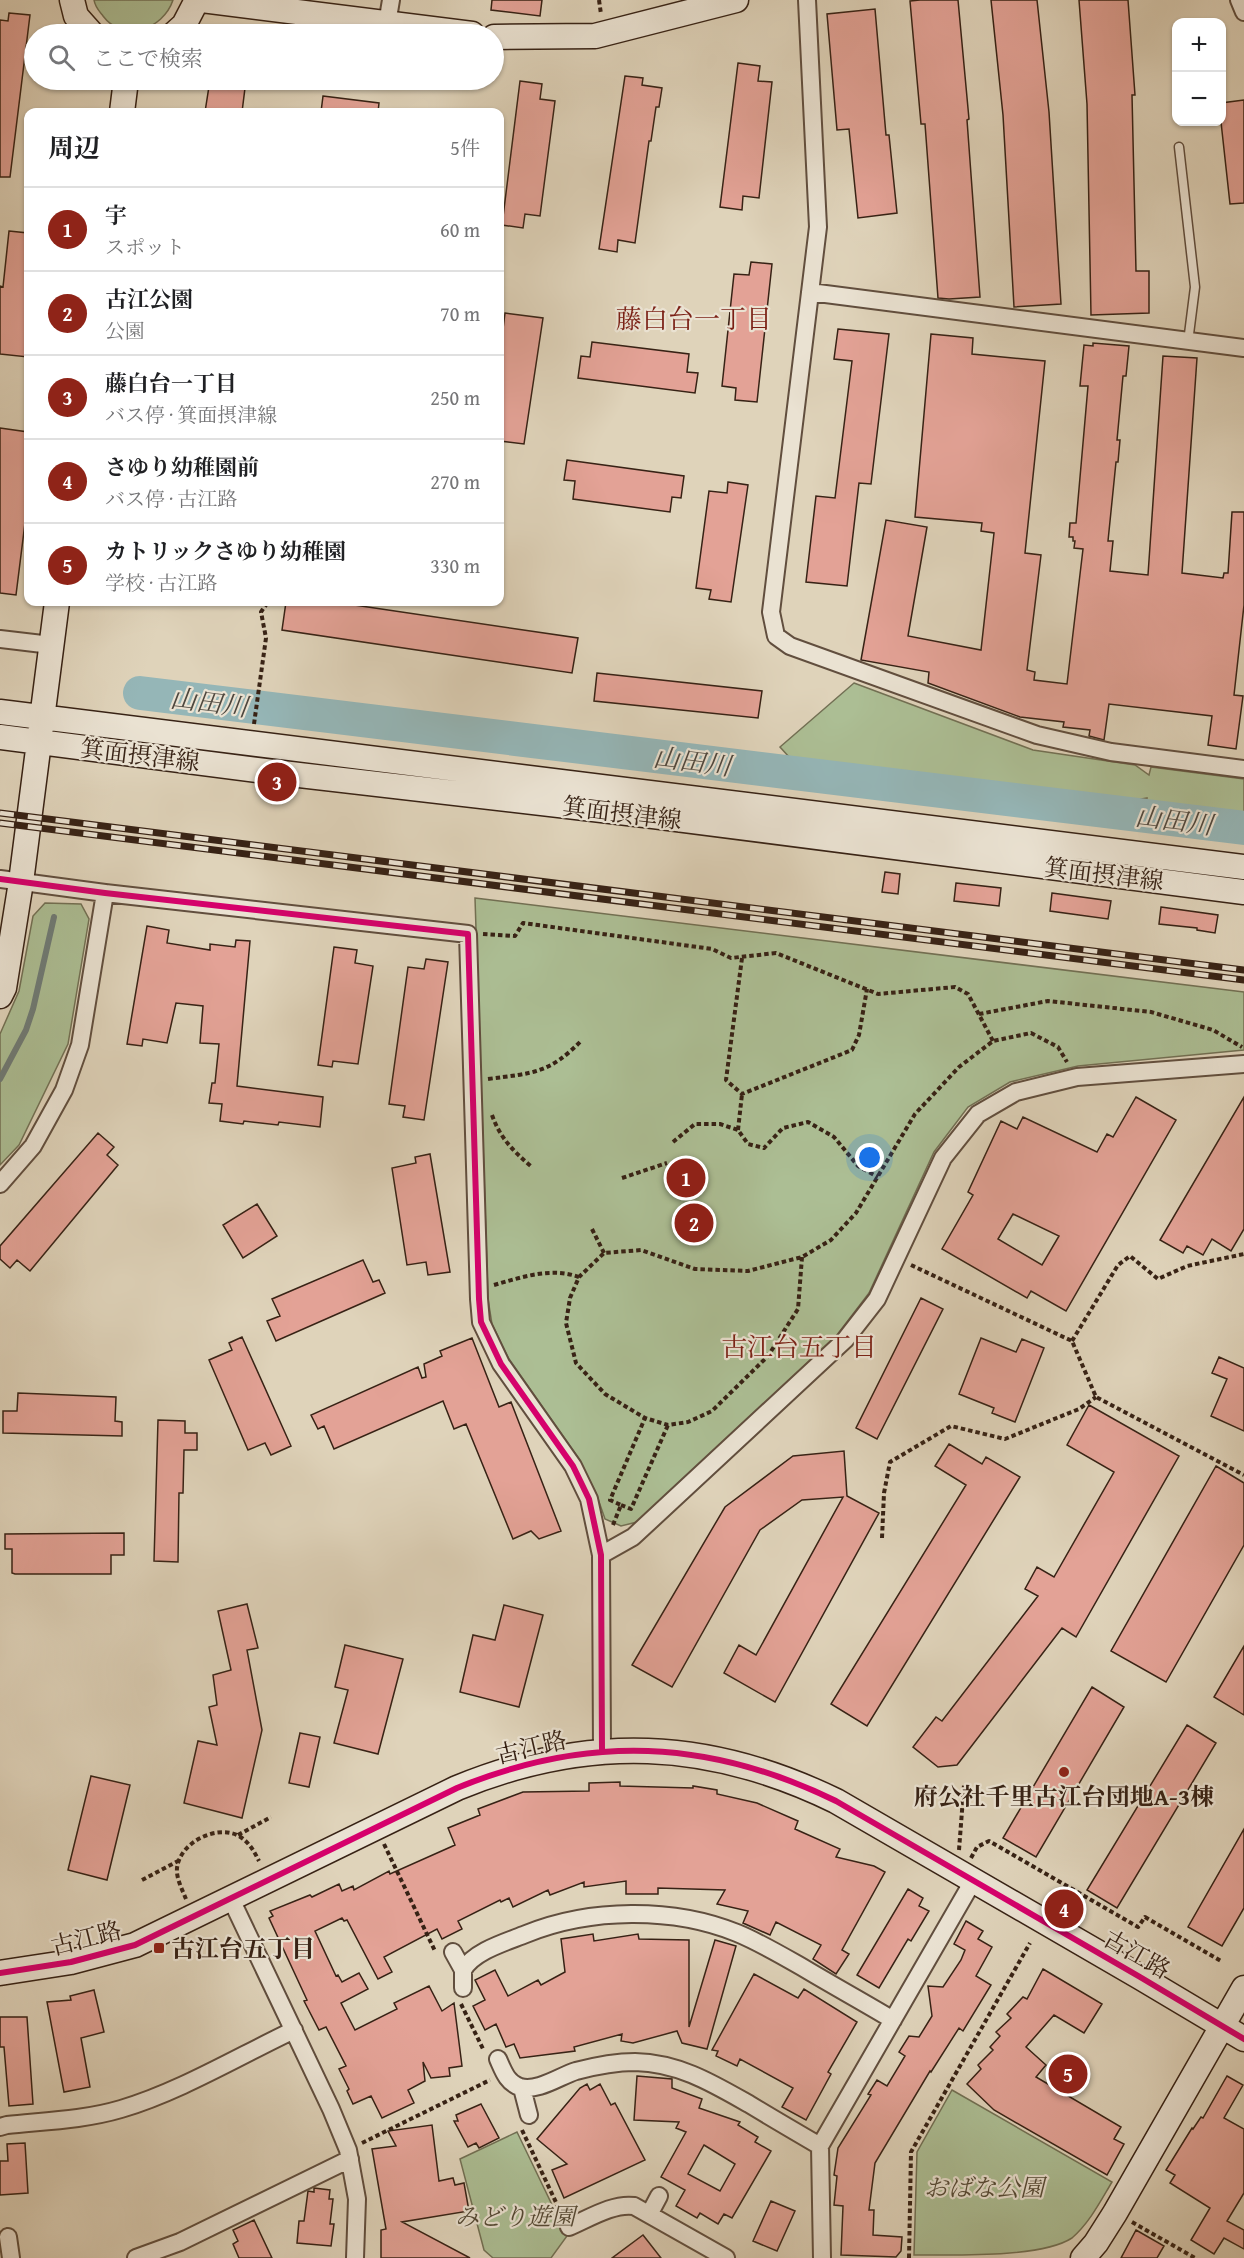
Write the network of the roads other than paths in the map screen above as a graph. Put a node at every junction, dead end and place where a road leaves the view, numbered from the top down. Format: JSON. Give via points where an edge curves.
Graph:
{"nodes":[{"id":1,"x":72,"y":0,"type":"edge"},
{"id":2,"x":200,"y":0,"type":"edge"},
{"id":3,"x":736,"y":0,"type":"edge"},
{"id":4,"x":807,"y":0,"type":"edge"},
{"id":5,"x":1239,"y":0,"type":"edge"},
{"id":6,"x":389,"y":12,"type":"edge"},
{"id":7,"x":1244,"y":12,"type":"edge"},
{"id":8,"x":83,"y":24,"type":"edge"},
{"id":9,"x":185,"y":24,"type":"edge"},
{"id":10,"x":434,"y":24,"type":"edge"},
{"id":11,"x":504,"y":37,"type":"edge"},
{"id":12,"x":125,"y":90,"type":"edge"},
{"id":13,"x":122,"y":108,"type":"edge"},
{"id":14,"x":1179,"y":147,"type":"dead end"},
{"id":15,"x":810,"y":292,"type":"junction"},
{"id":16,"x":1188,"y":342,"type":"junction"},
{"id":17,"x":1244,"y":348,"type":"edge"},
{"id":18,"x":56,"y":606,"type":"edge"},
{"id":19,"x":0,"y":639,"type":"edge"},
{"id":20,"x":51,"y":645,"type":"junction"},
{"id":21,"x":0,"y":712,"type":"edge"},
{"id":22,"x":42,"y":716,"type":"junction"},
{"id":23,"x":0,"y":737,"type":"edge"},
{"id":24,"x":39,"y":742,"type":"junction"},
{"id":25,"x":1244,"y":769,"type":"edge"},
{"id":26,"x":1244,"y":867,"type":"edge"},
{"id":27,"x":10,"y":880,"type":"edge"},
{"id":28,"x":1244,"y":892,"type":"edge"},
{"id":29,"x":105,"y":893,"type":"junction"},
{"id":30,"x":0,"y":996,"type":"edge"},
{"id":31,"x":1244,"y":1064,"type":"edge"},
{"id":32,"x":0,"y":1185,"type":"edge"},
{"id":33,"x":601,"y":1555,"type":"junction"},
{"id":34,"x":602,"y":1751,"type":"junction"},
{"id":35,"x":972,"y":1870,"type":"junction"},
{"id":36,"x":230,"y":1897,"type":"junction"},
{"id":37,"x":447,"y":1956,"type":"road end"},
{"id":38,"x":463,"y":1970,"type":"junction"},
{"id":39,"x":0,"y":1973,"type":"edge"},
{"id":40,"x":1244,"y":1988,"type":"edge"},
{"id":41,"x":460,"y":1991,"type":"road end"},
{"id":42,"x":893,"y":2020,"type":"junction"},
{"id":43,"x":1222,"y":2026,"type":"junction"},
{"id":44,"x":294,"y":2030,"type":"junction"},
{"id":45,"x":1244,"y":2039,"type":"edge"},
{"id":46,"x":493,"y":2060,"type":"road end"},
{"id":47,"x":522,"y":2088,"type":"junction"},
{"id":48,"x":525,"y":2121,"type":"road end"},
{"id":49,"x":0,"y":2127,"type":"edge"},
{"id":50,"x":820,"y":2146,"type":"junction"},
{"id":51,"x":349,"y":2155,"type":"junction"},
{"id":52,"x":659,"y":2196,"type":"dead end"},
{"id":53,"x":650,"y":2213,"type":"junction"},
{"id":54,"x":568,"y":2227,"type":"road end"},
{"id":55,"x":8,"y":2237,"type":"dead end"},
{"id":56,"x":11,"y":2258,"type":"edge"},
{"id":57,"x":135,"y":2258,"type":"edge"},
{"id":58,"x":355,"y":2258,"type":"edge"},
{"id":59,"x":726,"y":2258,"type":"edge"},
{"id":60,"x":822,"y":2258,"type":"edge"},
{"id":61,"x":1083,"y":2258,"type":"edge"}],
"edges":[{"from":1,"to":8,"type":"street","via":[[76,16]]},
{"from":2,"to":6,"type":"street"},
{"from":2,"to":9,"type":"street"},
{"from":3,"to":11,"type":"street","via":[[596,36]]},
{"from":4,"to":15,"type":"street","via":[[818,227]]},
{"from":5,"to":7,"type":"street"},
{"from":6,"to":10,"type":"street"},
{"from":12,"to":13,"type":"street"},
{"from":14,"to":16,"type":"lane","via":[[1195,287]]},
{"from":15,"to":16,"type":"street"},
{"from":15,"to":25,"type":"street","via":[[771,612],[776,636],[790,646],[1037,735],[1111,752]]},
{"from":16,"to":17,"type":"street"},
{"from":18,"to":20,"type":"street"},
{"from":19,"to":20,"type":"street"},
{"from":20,"to":22,"type":"street"},
{"from":21,"to":22,"type":"street","name":"箕面摂津線"},
{"from":22,"to":24,"type":"street"},
{"from":22,"to":26,"type":"street","name":"箕面摂津線"},
{"from":23,"to":24,"type":"street","name":"箕面摂津線"},
{"from":24,"to":27,"type":"street"},
{"from":24,"to":28,"type":"street","name":"箕面摂津線"},
{"from":27,"to":29,"type":"street"},
{"from":27,"to":30,"type":"street","via":[[4,988]]},
{"from":29,"to":32,"type":"street","via":[[80,1045],[64,1090],[33,1146]]},
{"from":29,"to":33,"type":"street","via":[[468,934],[481,1322],[501,1364],[573,1466],[589,1499]]},
{"from":31,"to":33,"type":"street","via":[[1077,1077],[1016,1092],[978,1114],[944,1158],[877,1299],[845,1340],[633,1537]]},
{"from":33,"to":34,"type":"street"},
{"from":34,"to":35,"type":"street","name":"古江路","via":[[681,1752],[769,1772],[803,1785]]},
{"from":34,"to":36,"type":"street","name":"古江路","via":[[549,1759],[486,1776]]},
{"from":35,"to":42,"type":"street"},
{"from":35,"to":43,"type":"street","name":"古江路"},
{"from":36,"to":39,"type":"street","name":"古江路","via":[[135,1945],[71,1962]]},
{"from":36,"to":44,"type":"street"},
{"from":37,"to":38,"type":"street"},
{"from":38,"to":41,"type":"street"},
{"from":38,"to":42,"type":"street","via":[[480,1955],[545,1928],[612,1915],[672,1917],[744,1936]]},
{"from":40,"to":43,"type":"street"},
{"from":42,"to":50,"type":"street"},
{"from":43,"to":45,"type":"street","name":"古江路"},
{"from":43,"to":61,"type":"street","via":[[1115,2213]]},
{"from":44,"to":49,"type":"street","via":[[132,2106],[81,2118]]},
{"from":44,"to":51,"type":"street"},
{"from":46,"to":47,"type":"street","via":[[510,2081]]},
{"from":47,"to":48,"type":"street"},
{"from":47,"to":50,"type":"street","via":[[611,2063],[666,2065],[699,2076]]},
{"from":50,"to":60,"type":"street"},
{"from":51,"to":57,"type":"street","via":[[180,2242]]},
{"from":51,"to":58,"type":"street","via":[[357,2199]]},
{"from":52,"to":53,"type":"street"},
{"from":53,"to":54,"type":"street","via":[[624,2205]]},
{"from":53,"to":59,"type":"street"},
{"from":55,"to":56,"type":"street"}]}
